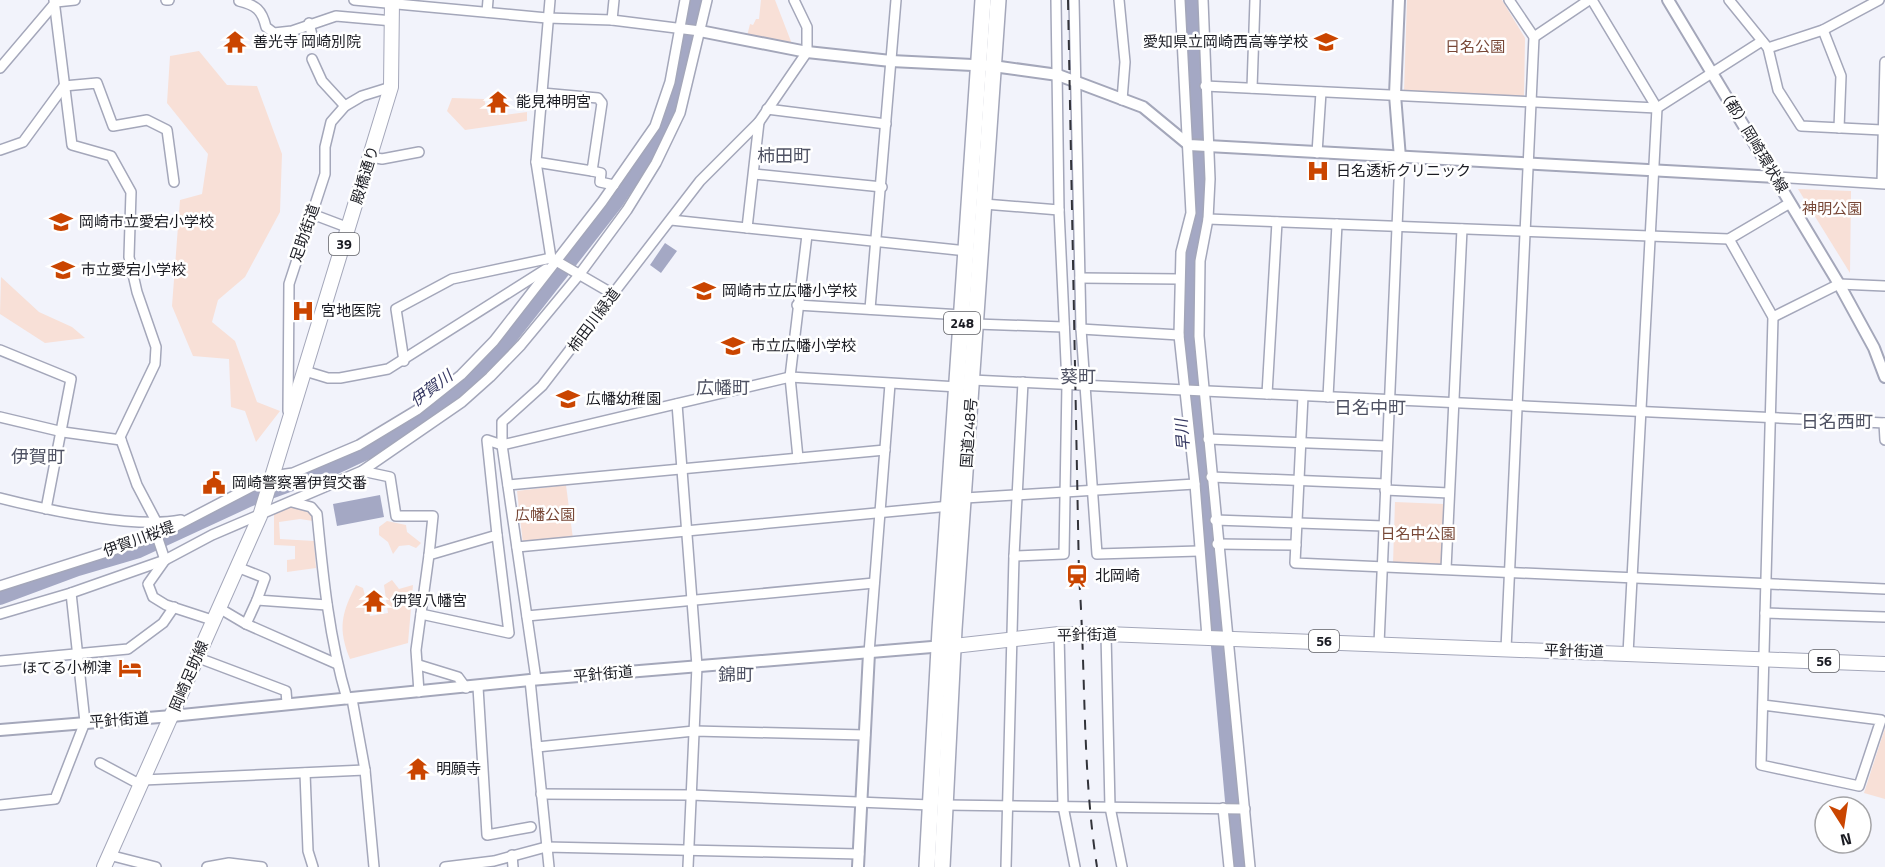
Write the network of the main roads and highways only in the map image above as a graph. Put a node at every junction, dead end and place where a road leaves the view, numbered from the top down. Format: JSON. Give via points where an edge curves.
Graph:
{"nodes":[{"id":1,"x":983,"y":0,"type":"edge"},
{"id":2,"x":998,"y":0,"type":"edge"},
{"id":3,"x":392,"y":2,"type":"edge"},
{"id":4,"x":985,"y":66,"type":"junction"},
{"id":5,"x":271,"y":480,"type":"joint"},
{"id":6,"x":947,"y":646,"type":"junction"},
{"id":7,"x":1885,"y":664,"type":"edge"},
{"id":8,"x":938,"y":805,"type":"junction"},
{"id":9,"x":106,"y":861,"type":"edge"},
{"id":10,"x":927,"y":867,"type":"edge"},
{"id":11,"x":942,"y":867,"type":"edge"}],
"edges":[{"from":1,"to":4,"type":"highway","name":"国道248号","number":"248"},
{"from":2,"to":4,"type":"highway","name":"国道248号","number":"248"},
{"from":3,"to":5,"type":"main road","name":"殿橋通り","number":"39","via":[[391,87]]},
{"from":4,"to":6,"type":"highway","name":"国道248号","number":"248","via":[[962,315],[950,506]]},
{"from":4,"to":6,"type":"highway","name":"国道248号","number":"248","via":[[984,204],[964,498]]},
{"from":5,"to":9,"type":"main road","name":"岡崎足助線","number":"39","via":[[261,512]]},
{"from":6,"to":7,"type":"main road","name":"平針街道","number":"56","via":[[1059,634],[1106,634]]},
{"from":6,"to":8,"type":"highway","name":"国道248号","number":"248"},
{"from":8,"to":10,"type":"highway","name":"国道248号","number":"248"},
{"from":8,"to":11,"type":"highway","name":"国道248号","number":"248"}]}
